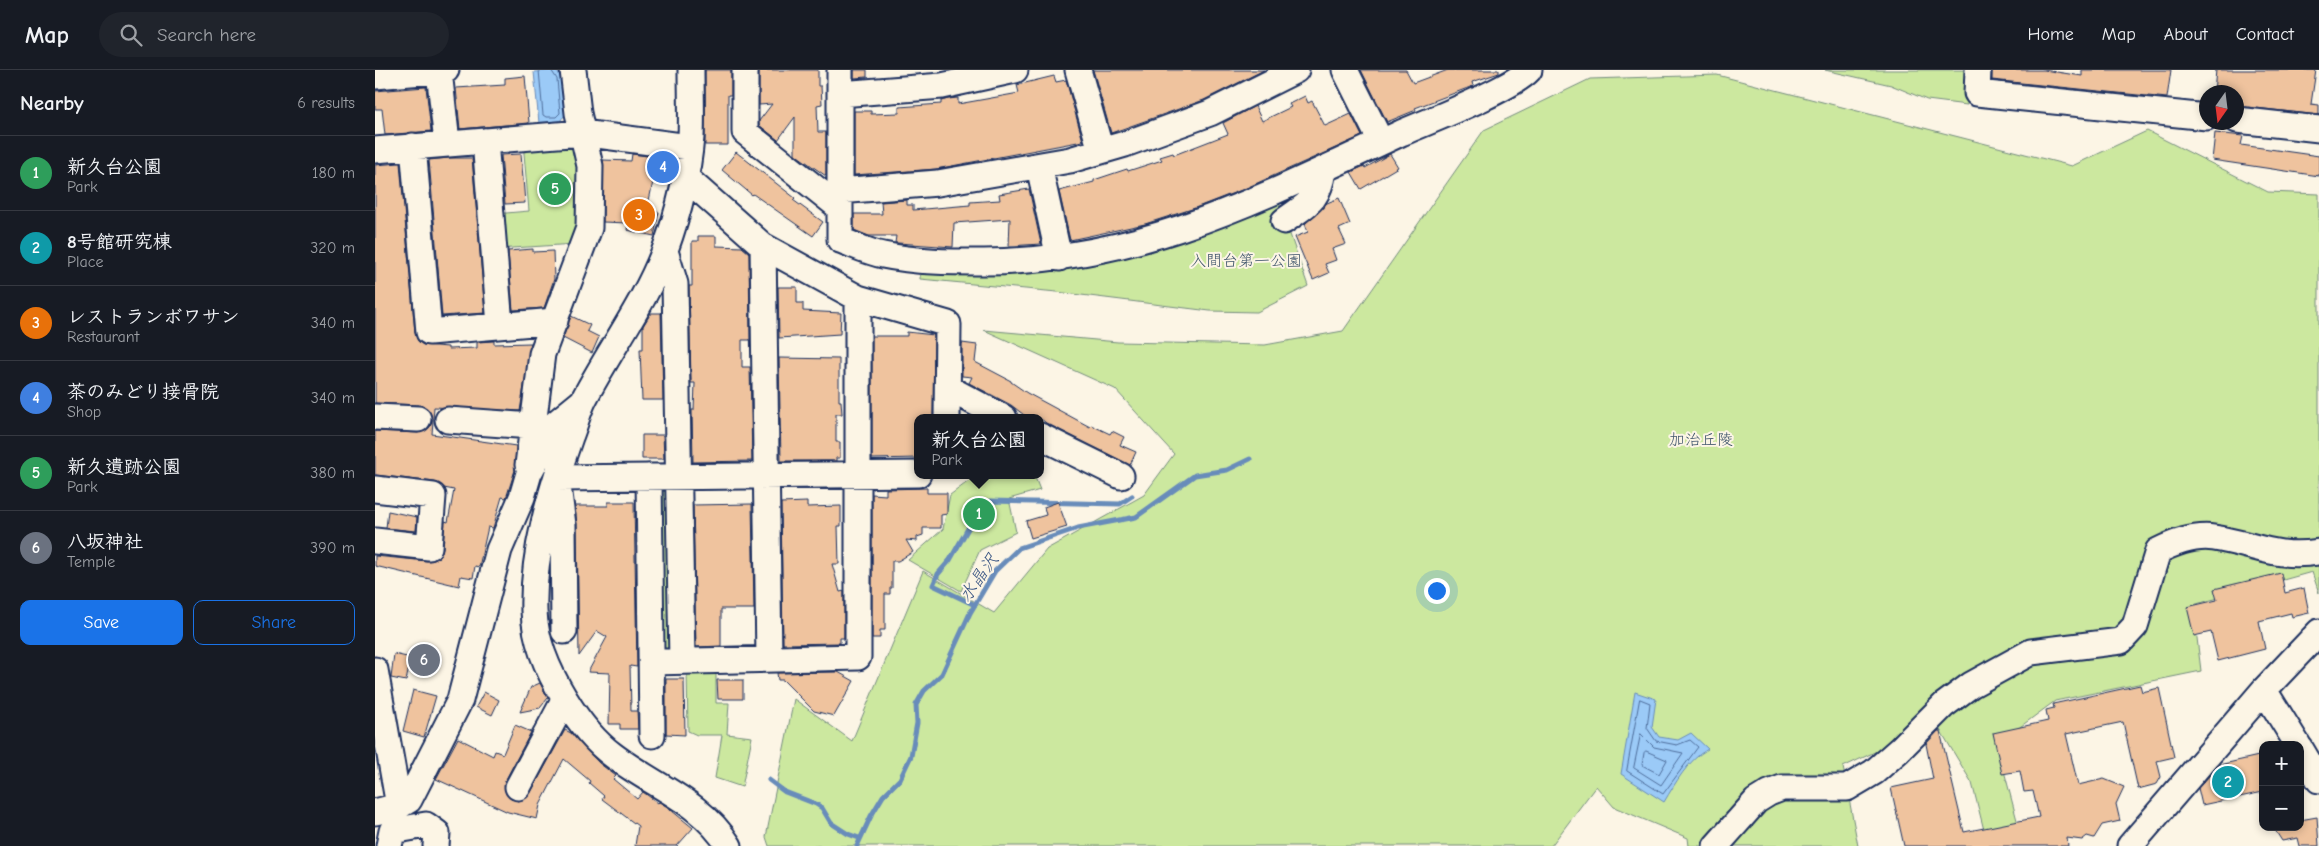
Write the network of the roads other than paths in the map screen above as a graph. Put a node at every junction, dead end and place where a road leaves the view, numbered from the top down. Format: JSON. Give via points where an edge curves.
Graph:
{"nodes":[{"id":1,"x":443,"y":70,"type":"edge"},
{"id":2,"x":573,"y":70,"type":"edge"},
{"id":3,"x":691,"y":70,"type":"edge"},
{"id":4,"x":745,"y":70,"type":"edge"},
{"id":5,"x":839,"y":70,"type":"edge"},
{"id":6,"x":1011,"y":70,"type":"edge"},
{"id":7,"x":1078,"y":70,"type":"edge"},
{"id":8,"x":1296,"y":70,"type":"edge"},
{"id":9,"x":1345,"y":70,"type":"edge"},
{"id":10,"x":1529,"y":70,"type":"edge"},
{"id":11,"x":1978,"y":70,"type":"edge"},
{"id":12,"x":375,"y":76,"type":"edge"},
{"id":13,"x":840,"y":94,"type":"junction"},
{"id":14,"x":2199,"y":116,"type":"edge"},
{"id":15,"x":2244,"y":121,"type":"edge"},
{"id":16,"x":2319,"y":129,"type":"edge"},
{"id":17,"x":582,"y":133,"type":"junction"},
{"id":18,"x":485,"y":140,"type":"junction"},
{"id":19,"x":1381,"y":142,"type":"junction"},
{"id":20,"x":447,"y":143,"type":"junction"},
{"id":21,"x":413,"y":146,"type":"junction"},
{"id":22,"x":689,"y":147,"type":"junction"},
{"id":23,"x":375,"y":150,"type":"edge"},
{"id":24,"x":1101,"y":151,"type":"junction"},
{"id":25,"x":1039,"y":166,"type":"junction"},
{"id":26,"x":1323,"y":170,"type":"junction"},
{"id":27,"x":685,"y":177,"type":"junction"},
{"id":28,"x":839,"y":199,"type":"junction"},
{"id":29,"x":1284,"y":221,"type":"dead end"},
{"id":30,"x":763,"y":246,"type":"junction"},
{"id":31,"x":665,"y":251,"type":"junction"},
{"id":32,"x":1059,"y":258,"type":"junction"},
{"id":33,"x":858,"y":298,"type":"junction"},
{"id":34,"x":555,"y":321,"type":"junction"},
{"id":35,"x":500,"y":325,"type":"junction"},
{"id":36,"x":948,"y":388,"type":"junction"},
{"id":37,"x":583,"y":401,"type":"junction"},
{"id":38,"x":947,"y":414,"type":"edge"},
{"id":39,"x":997,"y":414,"type":"edge"},
{"id":40,"x":375,"y":417,"type":"edge"},
{"id":41,"x":418,"y":419,"type":"dead end"},
{"id":42,"x":447,"y":420,"type":"dead end"},
{"id":43,"x":532,"y":426,"type":"junction"},
{"id":44,"x":1044,"y":438,"type":"edge"},
{"id":45,"x":529,"y":473,"type":"junction"},
{"id":46,"x":857,"y":474,"type":"junction"},
{"id":47,"x":914,"y":474,"type":"edge"},
{"id":48,"x":767,"y":476,"type":"junction"},
{"id":49,"x":1121,"y":476,"type":"dead end"},
{"id":50,"x":649,"y":477,"type":"junction"},
{"id":51,"x":677,"y":477,"type":"junction"},
{"id":52,"x":557,"y":478,"type":"junction"},
{"id":53,"x":375,"y":489,"type":"edge"},
{"id":54,"x":375,"y":541,"type":"edge"},
{"id":55,"x":2319,"y":552,"type":"edge"},
{"id":56,"x":564,"y":631,"type":"dead end"},
{"id":57,"x":2319,"y":632,"type":"edge"},
{"id":58,"x":769,"y":659,"type":"junction"},
{"id":59,"x":682,"y":661,"type":"junction"},
{"id":60,"x":652,"y":662,"type":"junction"},
{"id":61,"x":375,"y":670,"type":"edge"},
{"id":62,"x":2264,"y":690,"type":"junction"},
{"id":63,"x":565,"y":699,"type":"junction"},
{"id":64,"x":652,"y":735,"type":"dead end"},
{"id":65,"x":2296,"y":741,"type":"edge"},
{"id":66,"x":2304,"y":755,"type":"edge"},
{"id":67,"x":2319,"y":780,"type":"edge"},
{"id":68,"x":518,"y":787,"type":"dead end"},
{"id":69,"x":387,"y":809,"type":"edge"},
{"id":70,"x":389,"y":846,"type":"edge"},
{"id":71,"x":436,"y":846,"type":"edge"},
{"id":72,"x":729,"y":846,"type":"edge"},
{"id":73,"x":1716,"y":846,"type":"edge"},
{"id":74,"x":2130,"y":846,"type":"edge"}],
"edges":[{"from":1,"to":12,"type":"street"},
{"from":1,"to":20,"type":"street"},
{"from":2,"to":17,"type":"street"},
{"from":3,"to":22,"type":"street"},
{"from":4,"to":28,"type":"street","via":[[745,132]]},
{"from":5,"to":13,"type":"street"},
{"from":6,"to":13,"type":"street","via":[[943,86]]},
{"from":7,"to":24,"type":"street"},
{"from":8,"to":24,"type":"street","via":[[1210,113]]},
{"from":9,"to":19,"type":"street"},
{"from":10,"to":19,"type":"street","via":[[1523,77]]},
{"from":11,"to":14,"type":"street","via":[[1977,93]]},
{"from":13,"to":28,"type":"street"},
{"from":15,"to":16,"type":"street"},
{"from":17,"to":18,"type":"street"},
{"from":17,"to":22,"type":"street"},
{"from":17,"to":34,"type":"street","via":[[590,166],[589,228]]},
{"from":18,"to":20,"type":"street"},
{"from":18,"to":35,"type":"street"},
{"from":19,"to":26,"type":"street"},
{"from":20,"to":21,"type":"street"},
{"from":21,"to":23,"type":"street"},
{"from":21,"to":35,"type":"street","via":[[429,332]]},
{"from":22,"to":27,"type":"street"},
{"from":24,"to":25,"type":"street"},
{"from":25,"to":28,"type":"street"},
{"from":25,"to":32,"type":"street"},
{"from":26,"to":29,"type":"street","via":[[1317,195]]},
{"from":26,"to":32,"type":"street","via":[[1242,207],[1182,229],[1144,241]]},
{"from":27,"to":30,"type":"street"},
{"from":27,"to":31,"type":"street","via":[[682,198]]},
{"from":28,"to":32,"type":"street","via":[[840,240],[881,255],[939,262]]},
{"from":30,"to":33,"type":"street"},
{"from":30,"to":48,"type":"street"},
{"from":31,"to":37,"type":"street","via":[[644,295]]},
{"from":31,"to":51,"type":"street","via":[[675,284]]},
{"from":33,"to":36,"type":"street","via":[[948,324]]},
{"from":33,"to":46,"type":"street"},
{"from":34,"to":35,"type":"street"},
{"from":34,"to":43,"type":"street","via":[[542,354]]},
{"from":36,"to":38,"type":"street"},
{"from":36,"to":39,"type":"street"},
{"from":37,"to":45,"type":"street","via":[[556,422]]},
{"from":37,"to":52,"type":"street"},
{"from":40,"to":41,"type":"street"},
{"from":42,"to":43,"type":"street"},
{"from":43,"to":45,"type":"street","via":[[527,462]]},
{"from":44,"to":49,"type":"street"},
{"from":45,"to":69,"type":"street","via":[[499,550],[460,700],[409,800]]},
{"from":46,"to":47,"type":"street"},
{"from":46,"to":48,"type":"street"},
{"from":46,"to":58,"type":"street","via":[[858,657]]},
{"from":48,"to":51,"type":"street"},
{"from":48,"to":58,"type":"street"},
{"from":50,"to":51,"type":"street"},
{"from":50,"to":52,"type":"street"},
{"from":50,"to":60,"type":"street"},
{"from":51,"to":59,"type":"street"},
{"from":52,"to":56,"type":"street","via":[[563,525]]},
{"from":52,"to":63,"type":"street","via":[[545,521],[534,612],[539,644]]},
{"from":53,"to":54,"type":"street","via":[[433,496],[429,547]]},
{"from":55,"to":73,"type":"street","via":[[2275,554],[2212,538],[2176,542],[2159,551],[2135,626],[2121,641],[2031,652],[1978,681],[1944,705],[1874,772],[1847,788],[1783,788],[1769,793],[1755,801]]},
{"from":57,"to":62,"type":"street"},
{"from":58,"to":59,"type":"street"},
{"from":59,"to":60,"type":"street"},
{"from":60,"to":64,"type":"street"},
{"from":61,"to":69,"type":"street"},
{"from":62,"to":65,"type":"street"},
{"from":62,"to":74,"type":"street"},
{"from":63,"to":68,"type":"street"},
{"from":63,"to":72,"type":"street","via":[[607,750],[689,802],[723,835]]},
{"from":66,"to":67,"type":"street"},
{"from":70,"to":71,"type":"street","via":[[392,832],[426,825],[437,833]]}]}
